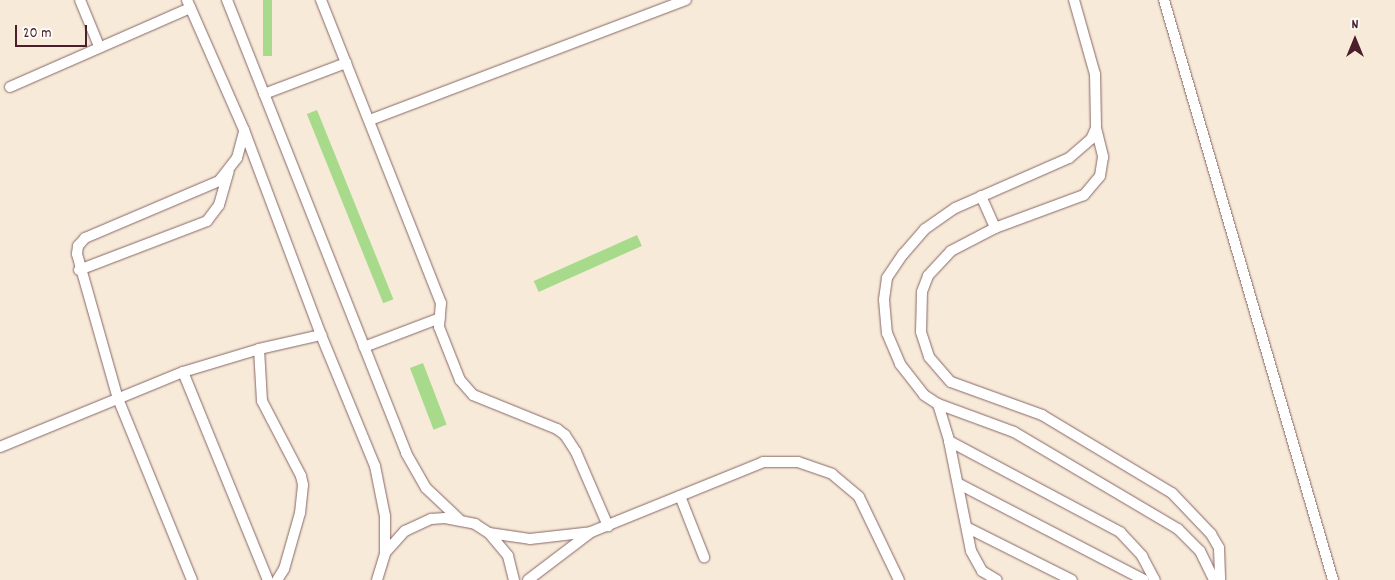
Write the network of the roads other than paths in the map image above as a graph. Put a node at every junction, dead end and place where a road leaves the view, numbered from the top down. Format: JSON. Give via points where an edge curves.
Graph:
{"nodes":[{"id":1,"x":80,"y":0,"type":"edge"},
{"id":2,"x":227,"y":0,"type":"edge"},
{"id":3,"x":321,"y":0,"type":"edge"},
{"id":4,"x":686,"y":0,"type":"edge"},
{"id":5,"x":1074,"y":0,"type":"edge"},
{"id":6,"x":1164,"y":0,"type":"edge"},
{"id":7,"x":188,"y":4,"type":"edge"},
{"id":8,"x":99,"y":46,"type":"junction"},
{"id":9,"x":346,"y":63,"type":"junction"},
{"id":10,"x":10,"y":87,"type":"dead end"},
{"id":11,"x":264,"y":94,"type":"junction"},
{"id":12,"x":370,"y":120,"type":"junction"},
{"id":13,"x":1096,"y":128,"type":"junction"},
{"id":14,"x":244,"y":130,"type":"junction"},
{"id":15,"x":229,"y":170,"type":"junction"},
{"id":16,"x":981,"y":196,"type":"junction"},
{"id":17,"x":995,"y":228,"type":"junction"},
{"id":18,"x":80,"y":270,"type":"junction"},
{"id":19,"x":440,"y":318,"type":"junction"},
{"id":20,"x":321,"y":335,"type":"junction"},
{"id":21,"x":364,"y":347,"type":"junction"},
{"id":22,"x":259,"y":349,"type":"junction"},
{"id":23,"x":183,"y":372,"type":"junction"},
{"id":24,"x":118,"y":399,"type":"junction"},
{"id":25,"x":938,"y":404,"type":"junction"},
{"id":26,"x":949,"y":441,"type":"junction"},
{"id":27,"x":0,"y":447,"type":"edge"},
{"id":28,"x":959,"y":484,"type":"junction"},
{"id":29,"x":680,"y":496,"type":"junction"},
{"id":30,"x":459,"y":519,"type":"junction"},
{"id":31,"x":608,"y":526,"type":"junction"},
{"id":32,"x":968,"y":528,"type":"junction"},
{"id":33,"x":590,"y":532,"type":"junction"},
{"id":34,"x":489,"y":533,"type":"junction"},
{"id":35,"x":385,"y":553,"type":"junction"},
{"id":36,"x":704,"y":557,"type":"dead end"},
{"id":37,"x":192,"y":580,"type":"edge"},
{"id":38,"x":268,"y":580,"type":"edge"},
{"id":39,"x":276,"y":580,"type":"edge"},
{"id":40,"x":377,"y":580,"type":"edge"},
{"id":41,"x":514,"y":580,"type":"edge"},
{"id":42,"x":528,"y":580,"type":"edge"},
{"id":43,"x":899,"y":580,"type":"edge"},
{"id":44,"x":997,"y":580,"type":"edge"},
{"id":45,"x":1072,"y":580,"type":"edge"},
{"id":46,"x":1144,"y":580,"type":"edge"},
{"id":47,"x":1155,"y":580,"type":"edge"},
{"id":48,"x":1214,"y":580,"type":"edge"},
{"id":49,"x":1220,"y":580,"type":"edge"},
{"id":50,"x":1333,"y":580,"type":"edge"}],
"edges":[{"from":1,"to":8,"type":"lane"},
{"from":2,"to":11,"type":"lane"},
{"from":3,"to":9,"type":"lane"},
{"from":4,"to":12,"type":"lane"},
{"from":5,"to":13,"type":"lane","via":[[1095,74]]},
{"from":6,"to":50,"type":"lane"},
{"from":7,"to":8,"type":"lane"},
{"from":7,"to":14,"type":"lane"},
{"from":8,"to":10,"type":"lane"},
{"from":9,"to":11,"type":"lane"},
{"from":9,"to":12,"type":"lane"},
{"from":11,"to":21,"type":"lane"},
{"from":12,"to":19,"type":"lane","via":[[441,303]]},
{"from":13,"to":16,"type":"lane","via":[[1086,145],[1069,158]]},
{"from":13,"to":17,"type":"lane","via":[[1103,167],[1090,190]]},
{"from":14,"to":15,"type":"lane","via":[[242,144]]},
{"from":14,"to":20,"type":"lane"},
{"from":15,"to":18,"type":"lane","via":[[219,205],[207,221]]},
{"from":15,"to":18,"type":"lane","via":[[210,187],[85,238],[78,246]]},
{"from":16,"to":17,"type":"lane"},
{"from":16,"to":25,"type":"lane","via":[[955,208],[925,229],[887,278],[884,316],[892,349],[910,381]]},
{"from":17,"to":49,"type":"lane","via":[[951,251],[928,276],[919,309],[921,332],[929,357],[952,382],[1042,415],[1172,493],[1211,534],[1219,548]]},
{"from":18,"to":24,"type":"lane"},
{"from":19,"to":21,"type":"lane"},
{"from":19,"to":31,"type":"lane","via":[[440,332],[463,387],[473,395],[565,435],[576,452]]},
{"from":20,"to":22,"type":"lane"},
{"from":20,"to":35,"type":"lane","via":[[375,466],[385,516]]},
{"from":21,"to":30,"type":"lane","via":[[414,469],[436,499]]},
{"from":22,"to":23,"type":"lane"},
{"from":22,"to":39,"type":"lane","via":[[262,401],[303,485],[300,513],[284,569]]},
{"from":23,"to":24,"type":"lane"},
{"from":23,"to":38,"type":"lane"},
{"from":24,"to":27,"type":"lane"},
{"from":24,"to":37,"type":"lane"},
{"from":25,"to":26,"type":"lane"},
{"from":25,"to":48,"type":"lane","via":[[1014,432],[1178,529],[1200,551]]},
{"from":26,"to":28,"type":"lane"},
{"from":26,"to":47,"type":"lane","via":[[1120,532],[1142,556]]},
{"from":28,"to":32,"type":"lane"},
{"from":28,"to":46,"type":"lane"},
{"from":29,"to":31,"type":"lane"},
{"from":29,"to":36,"type":"lane"},
{"from":29,"to":43,"type":"lane","via":[[763,462],[798,462],[816,467],[832,474],[859,497]]},
{"from":30,"to":34,"type":"lane"},
{"from":30,"to":35,"type":"lane","via":[[431,519],[417,524],[405,531]]},
{"from":31,"to":33,"type":"lane"},
{"from":32,"to":44,"type":"lane","via":[[976,563]]},
{"from":32,"to":45,"type":"lane"},
{"from":33,"to":34,"type":"lane","via":[[530,538]]},
{"from":33,"to":42,"type":"lane"},
{"from":34,"to":41,"type":"lane","via":[[508,556]]},
{"from":35,"to":40,"type":"lane"}]}
